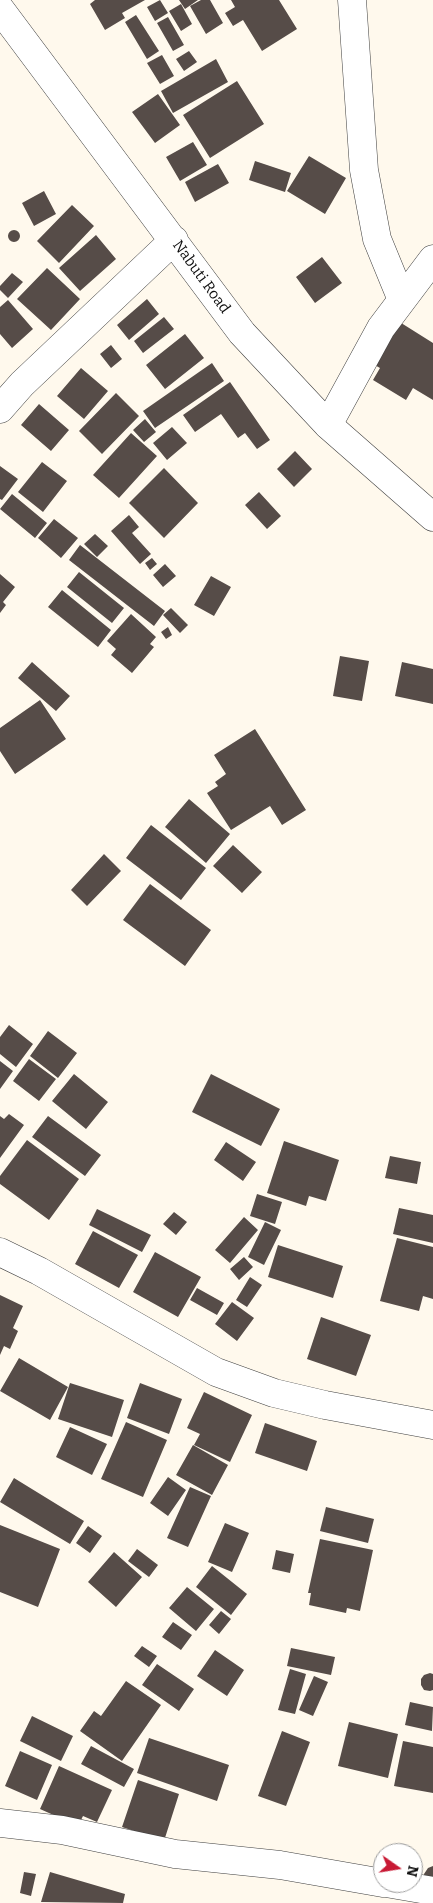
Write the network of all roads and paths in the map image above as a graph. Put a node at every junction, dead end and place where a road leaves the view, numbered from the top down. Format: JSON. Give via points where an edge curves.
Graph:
{"nodes":[{"id":1,"x":352,"y":0,"type":"edge"},
{"id":2,"x":0,"y":9,"type":"edge"},
{"id":3,"x":174,"y":240,"type":"junction"},
{"id":4,"x":433,"y":259,"type":"edge"},
{"id":5,"x":402,"y":300,"type":"junction"},
{"id":6,"x":0,"y":409,"type":"edge"},
{"id":7,"x":328,"y":425,"type":"junction"},
{"id":8,"x":433,"y":517,"type":"edge"},
{"id":9,"x":0,"y":1252,"type":"edge"},
{"id":10,"x":433,"y":1425,"type":"edge"},
{"id":11,"x":0,"y":1823,"type":"edge"},
{"id":12,"x":373,"y":1881,"type":"edge"}],
"edges":[{"from":1,"to":5,"type":"street","via":[[364,170],[378,239]]},
{"from":2,"to":3,"type":"street","name":"Nabuti Road"},
{"from":3,"to":6,"type":"street","via":[[22,384]]},
{"from":3,"to":7,"type":"street","name":"Nabuti Road","via":[[242,333]]},
{"from":4,"to":5,"type":"street"},
{"from":5,"to":7,"type":"street","via":[[381,328]]},
{"from":7,"to":8,"type":"street","name":"Nabuti Road"},
{"from":9,"to":10,"type":"street","via":[[216,1372],[274,1393]]},
{"from":11,"to":12,"type":"street","via":[[62,1830],[175,1854],[280,1865]]}]}
